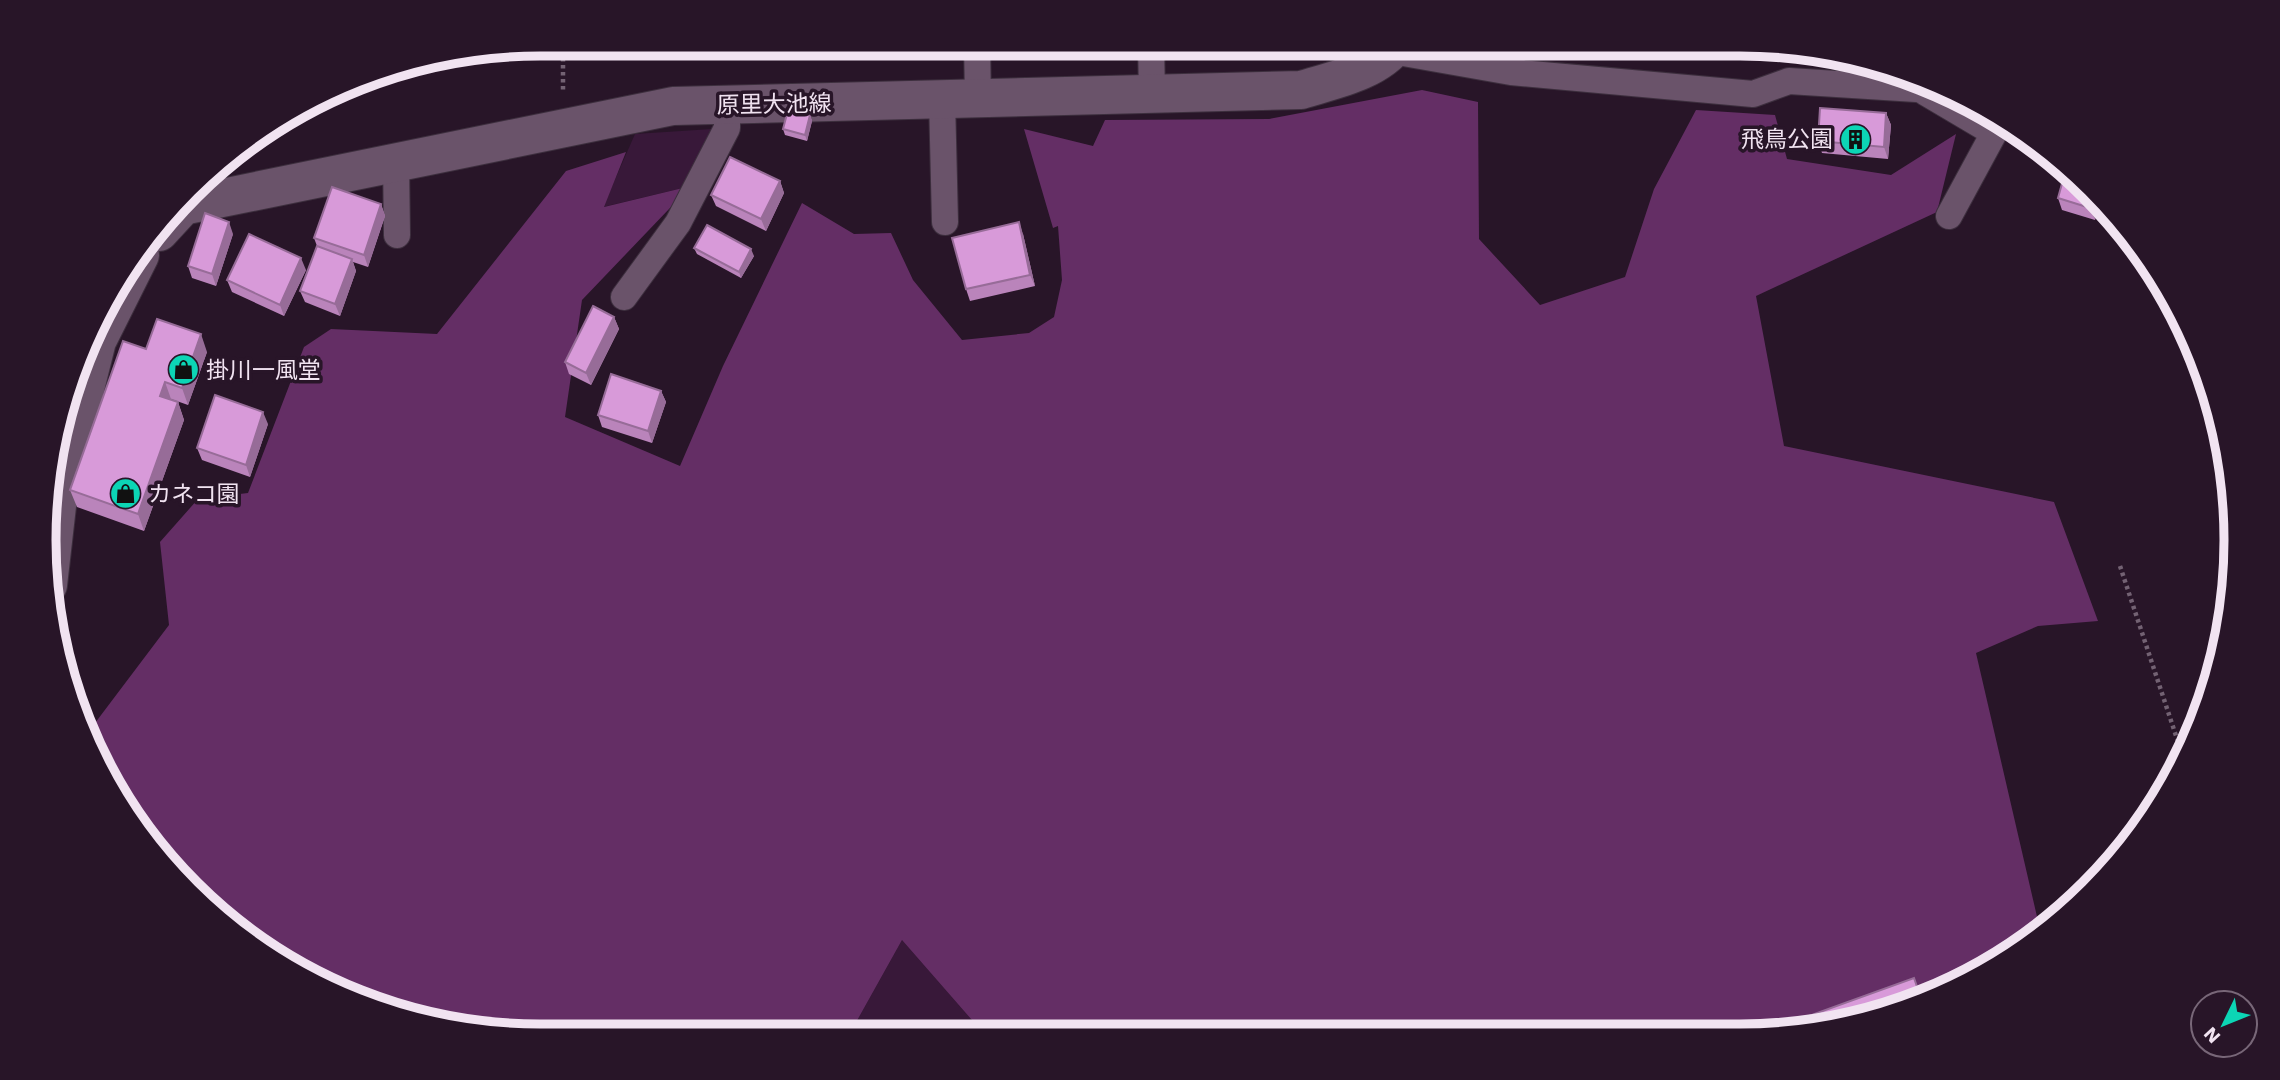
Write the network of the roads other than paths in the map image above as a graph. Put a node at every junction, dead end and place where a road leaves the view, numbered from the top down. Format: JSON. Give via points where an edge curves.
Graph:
{"nodes":[{"id":1,"x":973,"y":56,"type":"edge"},
{"id":2,"x":1152,"y":56,"type":"edge"},
{"id":3,"x":1381,"y":56,"type":"edge"},
{"id":4,"x":1436,"y":56,"type":"edge"},
{"id":5,"x":1916,"y":90,"type":"edge"},
{"id":6,"x":1926,"y":93,"type":"edge"},
{"id":7,"x":1152,"y":94,"type":"junction"},
{"id":8,"x":960,"y":99,"type":"junction"},
{"id":9,"x":726,"y":105,"type":"junction"},
{"id":10,"x":397,"y":161,"type":"junction"},
{"id":11,"x":184,"y":213,"type":"edge"},
{"id":12,"x":1949,"y":216,"type":"dead end"},
{"id":13,"x":945,"y":222,"type":"dead end"},
{"id":14,"x":397,"y":235,"type":"dead end"},
{"id":15,"x":624,"y":297,"type":"dead end"},
{"id":16,"x":94,"y":352,"type":"edge"},
{"id":17,"x":58,"y":497,"type":"edge"}],
"edges":[{"from":1,"to":8,"type":"street"},
{"from":2,"to":7,"type":"street"},
{"from":3,"to":7,"type":"main road","name":"原里大池線","via":[[1356,73],[1301,90]]},
{"from":4,"to":5,"type":"street","via":[[1511,72],[1753,94],[1789,81]]},
{"from":6,"to":12,"type":"street","via":[[1994,133]]},
{"from":7,"to":8,"type":"main road","name":"原里大池線"},
{"from":8,"to":9,"type":"main road","name":"原里大池線"},
{"from":8,"to":13,"type":"street"},
{"from":9,"to":10,"type":"main road","name":"原里大池線","via":[[673,106]]},
{"from":9,"to":15,"type":"street","via":[[727,128],[678,223]]},
{"from":10,"to":11,"type":"main road","name":"原里大池線"},
{"from":10,"to":14,"type":"street"},
{"from":16,"to":17,"type":"main road"}]}
